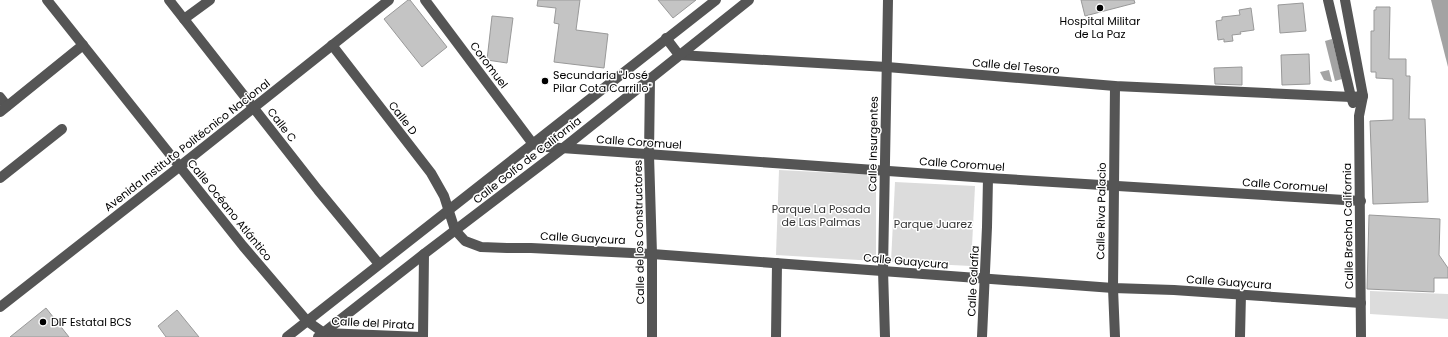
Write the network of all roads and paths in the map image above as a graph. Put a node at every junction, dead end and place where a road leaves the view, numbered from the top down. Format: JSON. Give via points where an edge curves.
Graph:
{"nodes":[{"id":1,"x":47,"y":0,"type":"edge"},
{"id":2,"x":169,"y":0,"type":"edge"},
{"id":3,"x":210,"y":0,"type":"edge"},
{"id":4,"x":425,"y":0,"type":"edge"},
{"id":5,"x":716,"y":0,"type":"edge"},
{"id":6,"x":749,"y":0,"type":"edge"},
{"id":7,"x":888,"y":0,"type":"edge"},
{"id":8,"x":1328,"y":0,"type":"edge"},
{"id":9,"x":1345,"y":0,"type":"edge"},
{"id":10,"x":386,"y":1,"type":"edge"},
{"id":11,"x":184,"y":19,"type":"junction"},
{"id":12,"x":666,"y":38,"type":"junction"},
{"id":13,"x":83,"y":45,"type":"junction"},
{"id":14,"x":332,"y":45,"type":"junction"},
{"id":15,"x":679,"y":55,"type":"junction"},
{"id":16,"x":887,"y":67,"type":"junction"},
{"id":17,"x":650,"y":78,"type":"junction"},
{"id":18,"x":1115,"y":86,"type":"junction"},
{"id":19,"x":0,"y":96,"type":"edge"},
{"id":20,"x":1363,"y":96,"type":"junction"},
{"id":21,"x":1351,"y":97,"type":"junction"},
{"id":22,"x":253,"y":108,"type":"junction"},
{"id":23,"x":4,"y":109,"type":"edge"},
{"id":24,"x":1359,"y":116,"type":"junction"},
{"id":25,"x":62,"y":129,"type":"dead end"},
{"id":26,"x":533,"y":144,"type":"junction"},
{"id":27,"x":562,"y":149,"type":"junction"},
{"id":28,"x":649,"y":155,"type":"junction"},
{"id":29,"x":179,"y":167,"type":"junction"},
{"id":30,"x":885,"y":170,"type":"junction"},
{"id":31,"x":0,"y":178,"type":"edge"},
{"id":32,"x":988,"y":178,"type":"junction"},
{"id":33,"x":1113,"y":186,"type":"junction"},
{"id":34,"x":1361,"y":202,"type":"junction"},
{"id":35,"x":448,"y":210,"type":"junction"},
{"id":36,"x":455,"y":230,"type":"junction"},
{"id":37,"x":424,"y":254,"type":"junction"},
{"id":38,"x":652,"y":254,"type":"junction"},
{"id":39,"x":777,"y":263,"type":"junction"},
{"id":40,"x":379,"y":264,"type":"junction"},
{"id":41,"x":883,"y":270,"type":"junction"},
{"id":42,"x":984,"y":279,"type":"junction"},
{"id":43,"x":1113,"y":288,"type":"junction"},
{"id":44,"x":1241,"y":294,"type":"junction"},
{"id":45,"x":1361,"y":303,"type":"junction"},
{"id":46,"x":0,"y":307,"type":"edge"},
{"id":47,"x":307,"y":321,"type":"junction"},
{"id":48,"x":321,"y":335,"type":"edge"},
{"id":49,"x":287,"y":337,"type":"edge"},
{"id":50,"x":422,"y":337,"type":"edge"},
{"id":51,"x":652,"y":337,"type":"edge"},
{"id":52,"x":776,"y":337,"type":"edge"},
{"id":53,"x":885,"y":337,"type":"edge"},
{"id":54,"x":982,"y":337,"type":"edge"},
{"id":55,"x":1115,"y":337,"type":"edge"},
{"id":56,"x":1240,"y":337,"type":"edge"},
{"id":57,"x":1361,"y":337,"type":"edge"}],
"edges":[{"from":1,"to":13,"type":"street","name":"Calle Océano Atlántico"},
{"from":2,"to":11,"type":"street","name":"Calle C"},
{"from":3,"to":11,"type":"street"},
{"from":4,"to":26,"type":"street","name":"Coromuel"},
{"from":5,"to":12,"type":"street","name":"Calle Golfo de California"},
{"from":6,"to":15,"type":"street","name":"Calle Golfo de California"},
{"from":7,"to":16,"type":"street","name":"Calle Insurgentes"},
{"from":8,"to":21,"type":"street"},
{"from":9,"to":20,"type":"street"},
{"from":10,"to":14,"type":"street","name":"Avenida Instituto Politécnico Nacional"},
{"from":11,"to":22,"type":"street","name":"Calle C"},
{"from":12,"to":15,"type":"street"},
{"from":12,"to":26,"type":"street","name":"Calle Golfo de California"},
{"from":13,"to":23,"type":"street"},
{"from":13,"to":29,"type":"street","name":"Calle Océano Atlántico"},
{"from":14,"to":22,"type":"street","name":"Avenida Instituto Politécnico Nacional"},
{"from":14,"to":35,"type":"street","name":"Calle D","via":[[431,173],[444,196]]},
{"from":15,"to":16,"type":"street","name":"Calle del Tesoro"},
{"from":15,"to":17,"type":"street","name":"Calle Golfo de California"},
{"from":16,"to":18,"type":"street","name":"Calle del Tesoro"},
{"from":16,"to":30,"type":"street","name":"Calle Insurgentes"},
{"from":17,"to":27,"type":"street","name":"Calle Golfo de California"},
{"from":17,"to":28,"type":"street","name":"Calle de los Constructores"},
{"from":18,"to":21,"type":"street","name":"Calle del Tesoro"},
{"from":18,"to":33,"type":"street","name":"Calle Riva Palacio"},
{"from":19,"to":23,"type":"street"},
{"from":20,"to":21,"type":"street","name":"Calle del Tesoro"},
{"from":20,"to":24,"type":"street"},
{"from":21,"to":24,"type":"street"},
{"from":22,"to":29,"type":"street","name":"Avenida Instituto Politécnico Nacional"},
{"from":22,"to":40,"type":"street","name":"Calle C"},
{"from":24,"to":34,"type":"street","name":"Calle Brecha California"},
{"from":25,"to":31,"type":"street"},
{"from":26,"to":27,"type":"street","name":"Calle Coromuel"},
{"from":26,"to":35,"type":"street","name":"Calle Golfo de California"},
{"from":27,"to":28,"type":"street","name":"Calle Coromuel"},
{"from":27,"to":36,"type":"street","name":"Calle Golfo de California"},
{"from":28,"to":30,"type":"street","name":"Calle Coromuel"},
{"from":28,"to":38,"type":"street","name":"Calle de los Constructores"},
{"from":29,"to":46,"type":"street","name":"Avenida Instituto Politécnico Nacional"},
{"from":29,"to":47,"type":"street","name":"Calle Océano Atlántico"},
{"from":30,"to":32,"type":"street","name":"Calle Coromuel"},
{"from":30,"to":41,"type":"street","name":"Calle Insurgentes"},
{"from":32,"to":33,"type":"street","name":"Calle Coromuel"},
{"from":32,"to":42,"type":"street","name":"Calle Calafia"},
{"from":33,"to":34,"type":"street","name":"Calle Coromuel"},
{"from":33,"to":43,"type":"street","name":"Calle Riva Palacio"},
{"from":34,"to":45,"type":"street","name":"Calle Brecha California"},
{"from":35,"to":36,"type":"street","name":"Calle D"},
{"from":35,"to":40,"type":"street","name":"Calle Golfo de California"},
{"from":36,"to":37,"type":"street","name":"Calle Golfo de California"},
{"from":36,"to":38,"type":"street","name":"Calle Guaycura","via":[[465,241],[481,247]]},
{"from":37,"to":48,"type":"street","name":"Calle Golfo de California"},
{"from":37,"to":50,"type":"street"},
{"from":38,"to":39,"type":"street","name":"Calle Guaycura"},
{"from":38,"to":51,"type":"street","name":"Calle de los Constructores"},
{"from":39,"to":41,"type":"street","name":"Calle Guaycura"},
{"from":39,"to":52,"type":"street"},
{"from":40,"to":47,"type":"street","name":"Calle Golfo de California"},
{"from":41,"to":42,"type":"street","name":"Calle Guaycura"},
{"from":41,"to":53,"type":"street","name":"Calle Insurgentes"},
{"from":42,"to":43,"type":"street","name":"Calle Guaycura"},
{"from":42,"to":54,"type":"street","name":"Calle Calafia"},
{"from":43,"to":44,"type":"street","name":"Calle Guaycura"},
{"from":43,"to":55,"type":"street","name":"Calle Riva Palacio"},
{"from":44,"to":45,"type":"street","name":"Calle Guaycura"},
{"from":44,"to":56,"type":"street"},
{"from":45,"to":57,"type":"street","name":"Calle Brecha California"},
{"from":47,"to":48,"type":"street","name":"Calle Océano Atlántico"},
{"from":47,"to":49,"type":"street","name":"Calle Golfo de California"},
{"from":48,"to":50,"type":"street","name":"Calle del Pirata"}]}
